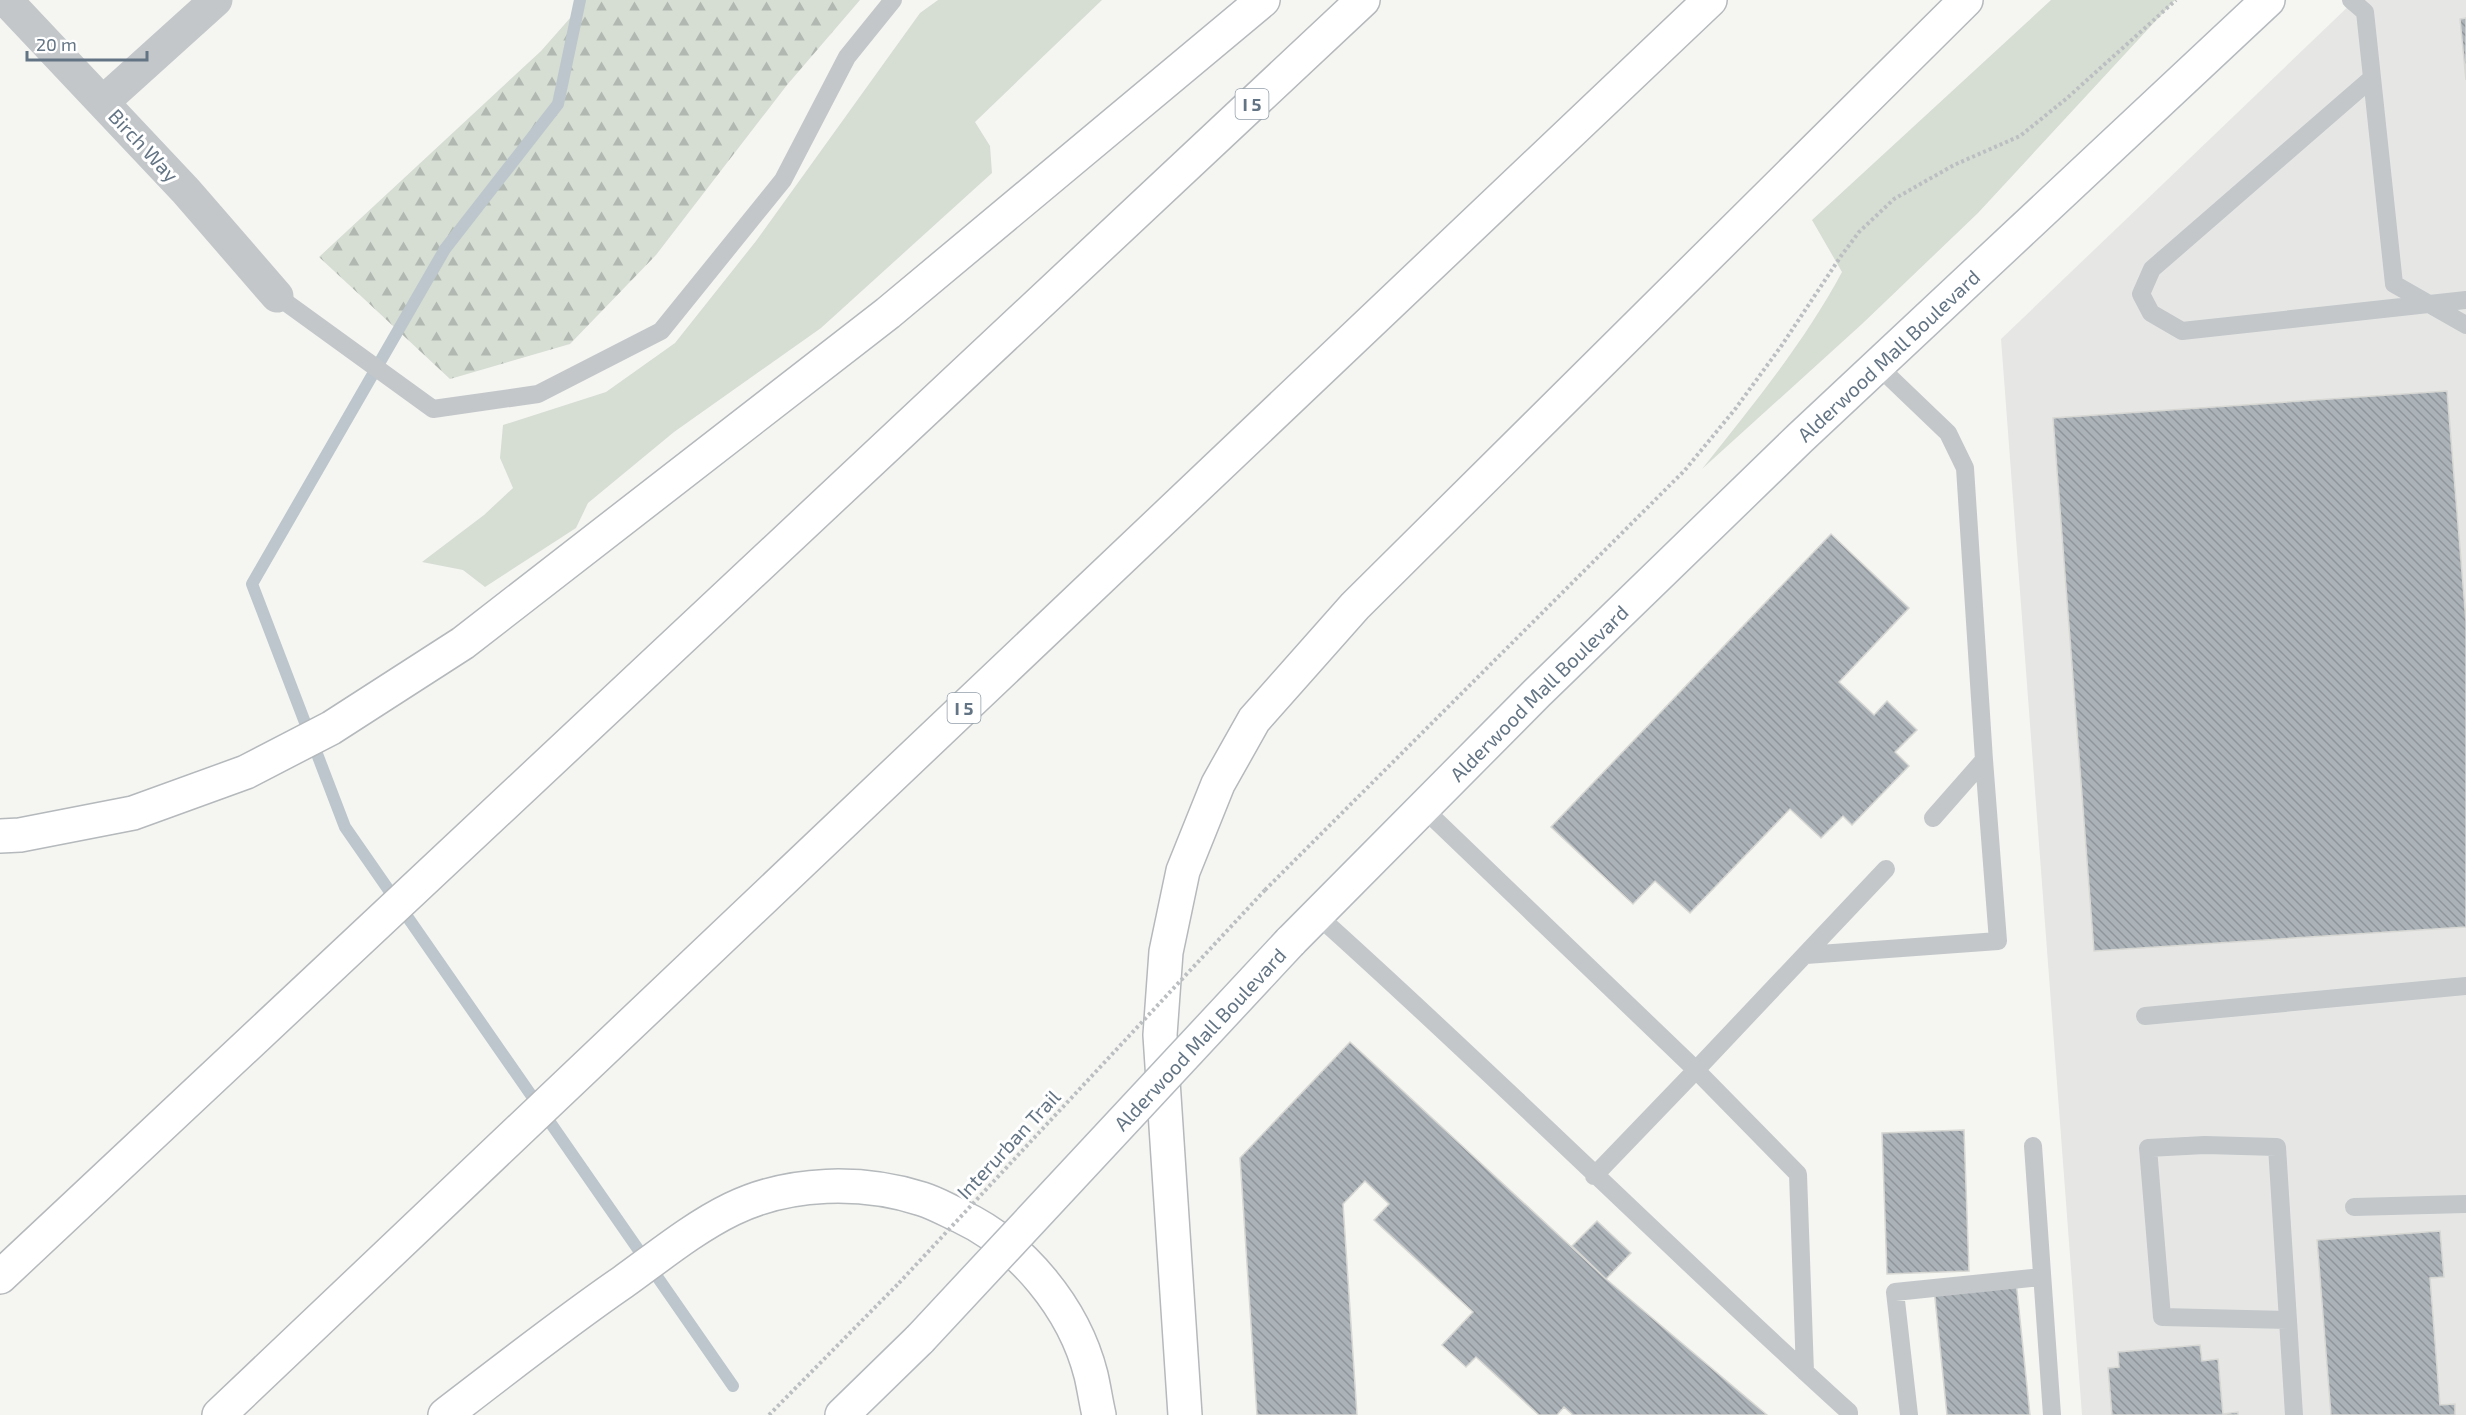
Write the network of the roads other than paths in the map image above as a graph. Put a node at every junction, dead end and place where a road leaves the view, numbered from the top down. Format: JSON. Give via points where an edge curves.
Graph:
{"nodes":[{"id":1,"x":6,"y":0,"type":"edge"},
{"id":2,"x":216,"y":0,"type":"edge"},
{"id":3,"x":893,"y":0,"type":"edge"},
{"id":4,"x":1263,"y":0,"type":"edge"},
{"id":5,"x":1363,"y":0,"type":"edge"},
{"id":6,"x":1710,"y":0,"type":"edge"},
{"id":7,"x":1966,"y":0,"type":"edge"},
{"id":8,"x":2268,"y":0,"type":"edge"},
{"id":9,"x":2351,"y":0,"type":"edge"},
{"id":10,"x":2372,"y":78,"type":"junction"},
{"id":11,"x":103,"y":102,"type":"junction"},
{"id":12,"x":277,"y":296,"type":"joint"},
{"id":13,"x":2466,"y":300,"type":"edge"},
{"id":14,"x":2428,"y":303,"type":"junction"},
{"id":15,"x":2466,"y":325,"type":"edge"},
{"id":16,"x":1877,"y":365,"type":"junction"},
{"id":17,"x":1984,"y":760,"type":"junction"},
{"id":18,"x":1423,"y":808,"type":"junction"},
{"id":19,"x":1933,"y":818,"type":"dead end"},
{"id":20,"x":0,"y":836,"type":"edge"},
{"id":21,"x":1886,"y":869,"type":"dead end"},
{"id":22,"x":1317,"y":915,"type":"junction"},
{"id":23,"x":1806,"y":955,"type":"junction"},
{"id":24,"x":2466,"y":986,"type":"edge"},
{"id":25,"x":2145,"y":1016,"type":"dead end"},
{"id":26,"x":1696,"y":1070,"type":"junction"},
{"id":27,"x":2033,"y":1146,"type":"dead end"},
{"id":28,"x":1594,"y":1176,"type":"junction"},
{"id":29,"x":2466,"y":1204,"type":"edge"},
{"id":30,"x":2354,"y":1208,"type":"dead end"},
{"id":31,"x":0,"y":1277,"type":"edge"},
{"id":32,"x":2042,"y":1277,"type":"junction"},
{"id":33,"x":2288,"y":1320,"type":"junction"},
{"id":34,"x":1805,"y":1372,"type":"junction"},
{"id":35,"x":219,"y":1415,"type":"edge"},
{"id":36,"x":445,"y":1415,"type":"edge"},
{"id":37,"x":842,"y":1415,"type":"edge"},
{"id":38,"x":1099,"y":1415,"type":"edge"},
{"id":39,"x":1185,"y":1415,"type":"edge"},
{"id":40,"x":1849,"y":1415,"type":"edge"},
{"id":41,"x":1909,"y":1415,"type":"edge"},
{"id":42,"x":2052,"y":1415,"type":"edge"},
{"id":43,"x":2294,"y":1415,"type":"edge"}],
"edges":[{"from":1,"to":11,"type":"street","name":"Birch Way"},
{"from":2,"to":11,"type":"street"},
{"from":3,"to":12,"type":"lane","via":[[847,57],[783,180],[661,331],[538,394],[433,409]]},
{"from":4,"to":20,"type":"main road","via":[[888,314],[463,643],[331,728],[246,772],[133,813]]},
{"from":5,"to":31,"type":"main road","number":"I 5"},
{"from":6,"to":35,"type":"main road","number":"I 5"},
{"from":7,"to":39,"type":"main road","via":[[1355,606],[1254,720],[1218,784],[1183,871],[1166,952],[1160,1035]]},
{"from":8,"to":16,"type":"main road","name":"Alderwood Mall Boulevard"},
{"from":9,"to":10,"type":"lane","via":[[2365,12]]},
{"from":10,"to":14,"type":"lane","via":[[2394,284]]},
{"from":10,"to":14,"type":"lane","via":[[2152,268],[2140,294],[2151,314],[2182,332]]},
{"from":11,"to":12,"type":"street","name":"Birch Way"},
{"from":13,"to":14,"type":"lane"},
{"from":14,"to":15,"type":"lane"},
{"from":16,"to":17,"type":"lane","via":[[1948,433],[1965,468]]},
{"from":16,"to":18,"type":"main road","name":"Alderwood Mall Boulevard"},
{"from":17,"to":19,"type":"lane"},
{"from":17,"to":23,"type":"lane","via":[[1998,941]]},
{"from":18,"to":22,"type":"main road","name":"Alderwood Mall Boulevard"},
{"from":18,"to":26,"type":"lane"},
{"from":21,"to":23,"type":"lane"},
{"from":22,"to":28,"type":"lane"},
{"from":22,"to":37,"type":"main road","name":"Alderwood Mall Boulevard","bridge":true,"via":[[920,1339]]},
{"from":23,"to":26,"type":"lane"},
{"from":24,"to":25,"type":"lane"},
{"from":26,"to":28,"type":"lane"},
{"from":26,"to":34,"type":"lane","via":[[1798,1174]]},
{"from":27,"to":32,"type":"lane"},
{"from":28,"to":34,"type":"lane"},
{"from":29,"to":30,"type":"lane"},
{"from":32,"to":41,"type":"lane","via":[[1895,1292]]},
{"from":32,"to":42,"type":"lane"},
{"from":33,"to":33,"type":"lane","via":[[2277,1147],[2148,1148],[2162,1317]]},
{"from":33,"to":43,"type":"lane"},
{"from":34,"to":40,"type":"lane"},
{"from":36,"to":38,"type":"main road","via":[[567,1320],[708,1223],[733,1209],[786,1191],[833,1186],[880,1188],[924,1199],[978,1224],[1019,1256],[1041,1280],[1069,1322],[1091,1374]]}]}
